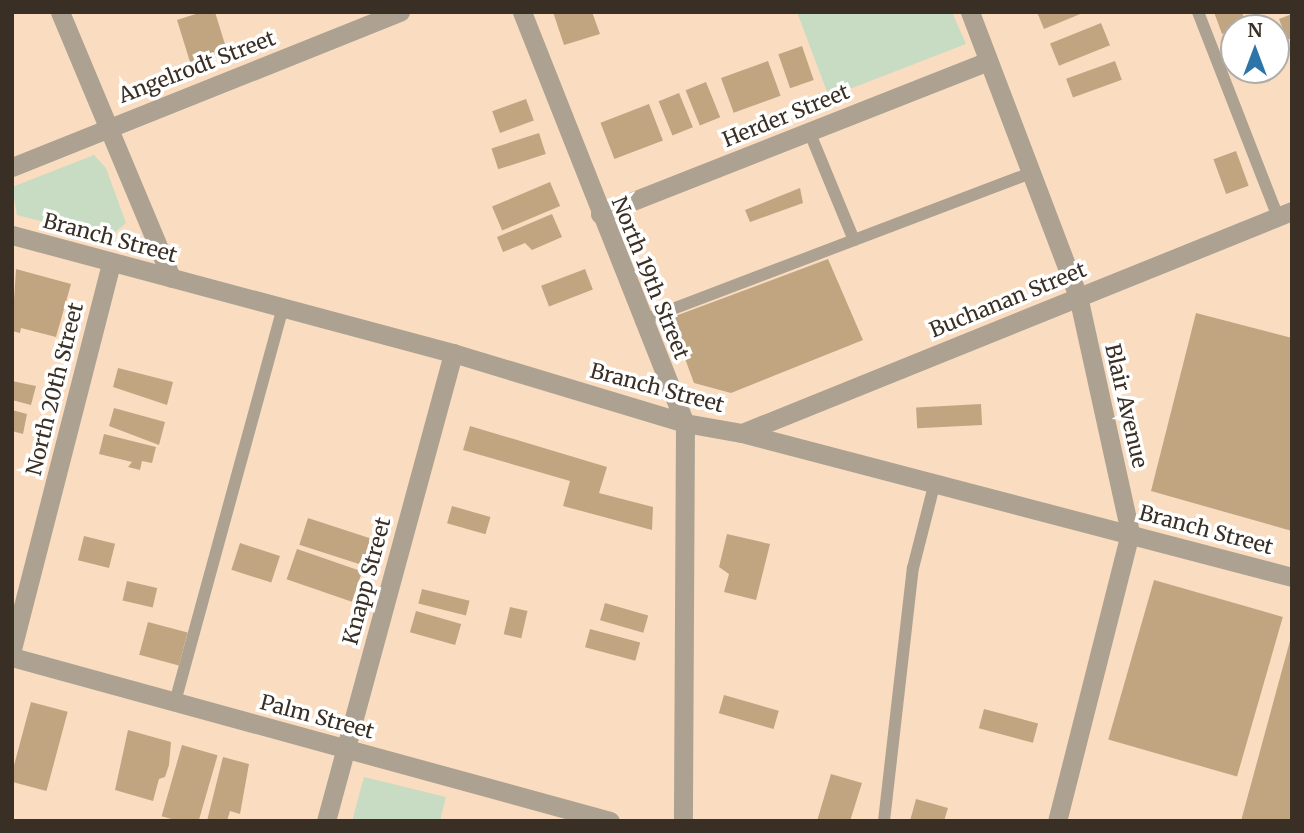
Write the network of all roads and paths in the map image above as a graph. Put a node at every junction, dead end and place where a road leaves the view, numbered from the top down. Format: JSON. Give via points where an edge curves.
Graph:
{"nodes":[{"id":1,"x":60,"y":12,"type":"edge"},
{"id":2,"x":400,"y":12,"type":"edge"},
{"id":3,"x":522,"y":12,"type":"edge"},
{"id":4,"x":970,"y":12,"type":"edge"},
{"id":5,"x":1198,"y":12,"type":"edge"},
{"id":6,"x":988,"y":61,"type":"junction"},
{"id":7,"x":107,"y":126,"type":"junction"},
{"id":8,"x":809,"y":131,"type":"junction"},
{"id":9,"x":12,"y":167,"type":"edge"},
{"id":10,"x":1030,"y":173,"type":"junction"},
{"id":11,"x":600,"y":214,"type":"junction"},
{"id":12,"x":1285,"y":214,"type":"edge"},
{"id":13,"x":12,"y":235,"type":"edge"},
{"id":14,"x":854,"y":240,"type":"junction"},
{"id":15,"x":111,"y":263,"type":"junction"},
{"id":16,"x":171,"y":278,"type":"junction"},
{"id":17,"x":1078,"y":296,"type":"junction"},
{"id":18,"x":283,"y":308,"type":"junction"},
{"id":19,"x":641,"y":321,"type":"junction"},
{"id":20,"x":453,"y":353,"type":"junction"},
{"id":21,"x":685,"y":423,"type":"junction"},
{"id":22,"x":742,"y":433,"type":"junction"},
{"id":23,"x":935,"y":482,"type":"junction"},
{"id":24,"x":1130,"y":533,"type":"junction"},
{"id":25,"x":1292,"y":577,"type":"edge"},
{"id":26,"x":12,"y":649,"type":"edge"},
{"id":27,"x":12,"y":657,"type":"edge"},
{"id":28,"x":175,"y":702,"type":"junction"},
{"id":29,"x":345,"y":749,"type":"junction"},
{"id":30,"x":326,"y":821,"type":"edge"},
{"id":31,"x":610,"y":821,"type":"edge"},
{"id":32,"x":683,"y":821,"type":"edge"},
{"id":33,"x":884,"y":821,"type":"edge"},
{"id":34,"x":1057,"y":821,"type":"edge"}],
"edges":[{"from":1,"to":7,"type":"street"},
{"from":2,"to":7,"type":"street","name":"Angelrodt Street"},
{"from":3,"to":11,"type":"street","name":"North 19th Street"},
{"from":4,"to":6,"type":"street","name":"Blair Avenue"},
{"from":5,"to":12,"type":"lane"},
{"from":6,"to":8,"type":"street","name":"Herder Street"},
{"from":6,"to":10,"type":"street","name":"Blair Avenue"},
{"from":7,"to":9,"type":"street","name":"Angelrodt Street"},
{"from":7,"to":16,"type":"street"},
{"from":8,"to":11,"type":"street","name":"Herder Street"},
{"from":8,"to":14,"type":"lane"},
{"from":10,"to":14,"type":"lane"},
{"from":10,"to":17,"type":"street","name":"Blair Avenue"},
{"from":11,"to":19,"type":"street","name":"North 19th Street"},
{"from":12,"to":17,"type":"street","name":"Buchanan Street"},
{"from":13,"to":15,"type":"street","name":"Branch Street"},
{"from":14,"to":19,"type":"lane"},
{"from":15,"to":16,"type":"street","name":"Branch Street"},
{"from":15,"to":26,"type":"street","name":"North 20th Street"},
{"from":16,"to":18,"type":"street","name":"Branch Street"},
{"from":17,"to":22,"type":"street","name":"Buchanan Street"},
{"from":17,"to":24,"type":"street","name":"Blair Avenue"},
{"from":18,"to":20,"type":"street","name":"Branch Street"},
{"from":18,"to":28,"type":"lane"},
{"from":19,"to":21,"type":"street","name":"North 19th Street"},
{"from":20,"to":21,"type":"street","name":"Branch Street"},
{"from":20,"to":29,"type":"street","name":"Knapp Street"},
{"from":21,"to":22,"type":"street","name":"Branch Street"},
{"from":21,"to":32,"type":"street","name":"North 19th Street"},
{"from":22,"to":23,"type":"street","name":"Branch Street"},
{"from":23,"to":24,"type":"street","name":"Branch Street"},
{"from":23,"to":33,"type":"lane","via":[[913,568]]},
{"from":24,"to":25,"type":"street","name":"Branch Street"},
{"from":24,"to":34,"type":"street","name":"Blair Avenue"},
{"from":27,"to":28,"type":"street","name":"Palm Street"},
{"from":28,"to":29,"type":"street","name":"Palm Street"},
{"from":29,"to":30,"type":"street","name":"Knapp Street"},
{"from":29,"to":31,"type":"street","name":"Palm Street"}]}
